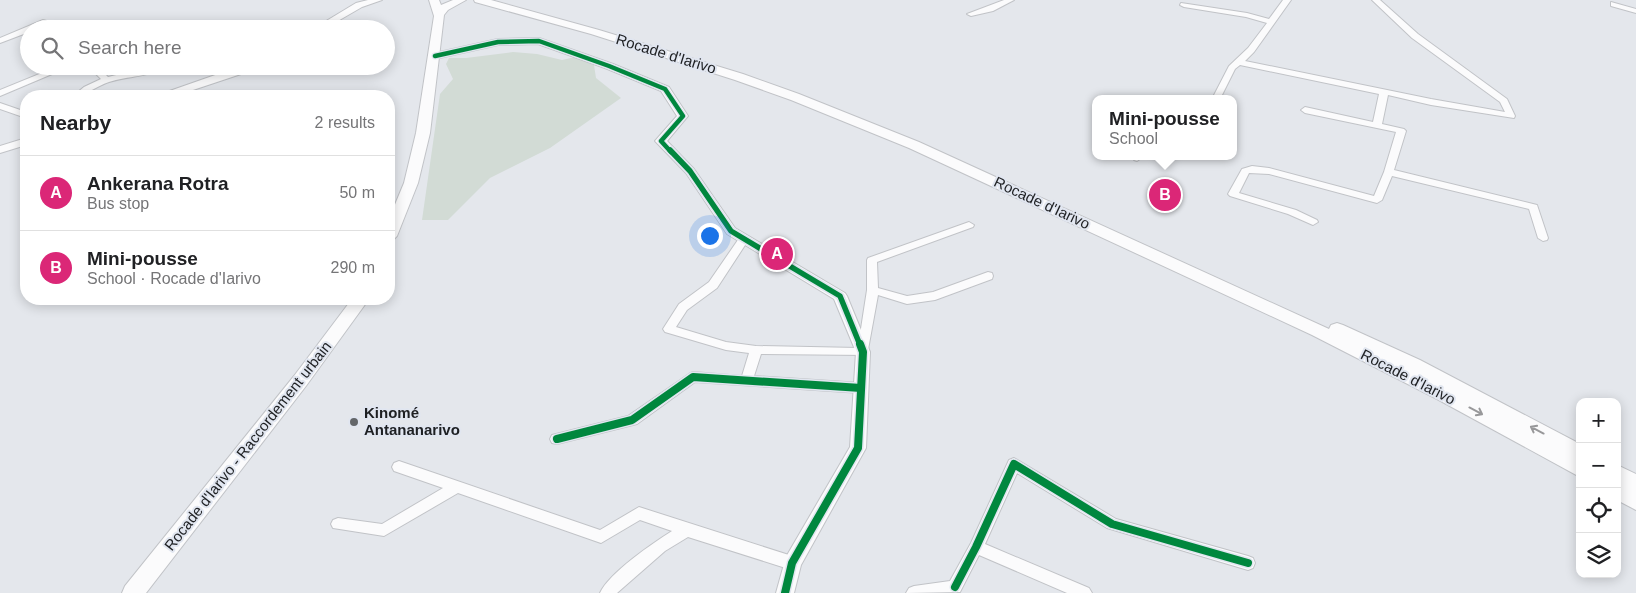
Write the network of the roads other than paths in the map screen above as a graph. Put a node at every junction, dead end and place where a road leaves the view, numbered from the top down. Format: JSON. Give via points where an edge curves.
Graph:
{"nodes":[{"id":1,"x":377,"y":0,"type":"edge"},
{"id":2,"x":434,"y":0,"type":"edge"},
{"id":3,"x":442,"y":0,"type":"edge"},
{"id":4,"x":460,"y":0,"type":"edge"},
{"id":5,"x":479,"y":0,"type":"edge"},
{"id":6,"x":504,"y":0,"type":"edge"},
{"id":7,"x":1010,"y":0,"type":"edge"},
{"id":8,"x":1287,"y":0,"type":"edge"},
{"id":9,"x":1376,"y":0,"type":"edge"},
{"id":10,"x":1184,"y":4,"type":"dead end"},
{"id":11,"x":1614,"y":4,"type":"dead end"},
{"id":12,"x":1636,"y":11,"type":"edge"},
{"id":13,"x":439,"y":14,"type":"junction"},
{"id":14,"x":971,"y":14,"type":"dead end"},
{"id":15,"x":333,"y":20,"type":"edge"},
{"id":16,"x":1272,"y":22,"type":"junction"},
{"id":17,"x":20,"y":33,"type":"edge"},
{"id":18,"x":0,"y":41,"type":"edge"},
{"id":19,"x":436,"y":42,"type":"junction"},
{"id":20,"x":479,"y":46,"type":"junction"},
{"id":21,"x":435,"y":56,"type":"junction"},
{"id":22,"x":1240,"y":62,"type":"junction"},
{"id":23,"x":45,"y":75,"type":"edge"},
{"id":24,"x":102,"y":75,"type":"edge"},
{"id":25,"x":124,"y":75,"type":"edge"},
{"id":26,"x":228,"y":75,"type":"edge"},
{"id":27,"x":106,"y":79,"type":"junction"},
{"id":28,"x":85,"y":90,"type":"edge"},
{"id":29,"x":183,"y":90,"type":"edge"},
{"id":30,"x":1384,"y":92,"type":"junction"},
{"id":31,"x":0,"y":93,"type":"edge"},
{"id":32,"x":1218,"y":95,"type":"edge"},
{"id":33,"x":0,"y":106,"type":"edge"},
{"id":34,"x":1305,"y":110,"type":"dead end"},
{"id":35,"x":20,"y":113,"type":"edge"},
{"id":36,"x":1377,"y":125,"type":"junction"},
{"id":37,"x":20,"y":143,"type":"edge"},
{"id":38,"x":0,"y":150,"type":"edge"},
{"id":39,"x":1389,"y":172,"type":"junction"},
{"id":40,"x":395,"y":222,"type":"edge"},
{"id":41,"x":1313,"y":222,"type":"dead end"},
{"id":42,"x":969,"y":225,"type":"dead end"},
{"id":43,"x":1543,"y":238,"type":"dead end"},
{"id":44,"x":744,"y":239,"type":"junction"},
{"id":45,"x":988,"y":276,"type":"dead end"},
{"id":46,"x":873,"y":290,"type":"junction"},
{"id":47,"x":357,"y":305,"type":"edge"},
{"id":48,"x":756,"y":350,"type":"junction"},
{"id":49,"x":863,"y":352,"type":"junction"},
{"id":50,"x":746,"y":381,"type":"junction"},
{"id":51,"x":861,"y":388,"type":"junction"},
{"id":52,"x":557,"y":439,"type":"dead end"},
{"id":53,"x":1576,"y":451,"type":"edge"},
{"id":54,"x":399,"y":467,"type":"dead end"},
{"id":55,"x":1576,"y":467,"type":"edge"},
{"id":56,"x":1621,"y":476,"type":"edge"},
{"id":57,"x":1636,"y":484,"type":"edge"},
{"id":58,"x":456,"y":487,"type":"junction"},
{"id":59,"x":1621,"y":492,"type":"edge"},
{"id":60,"x":1636,"y":501,"type":"edge"},
{"id":61,"x":338,"y":524,"type":"dead end"},
{"id":62,"x":687,"y":530,"type":"junction"},
{"id":63,"x":976,"y":547,"type":"junction"},
{"id":64,"x":792,"y":563,"type":"junction"},
{"id":65,"x":1248,"y":563,"type":"dead end"},
{"id":66,"x":957,"y":590,"type":"edge"},
{"id":67,"x":133,"y":593,"type":"edge"},
{"id":68,"x":608,"y":593,"type":"edge"},
{"id":69,"x":785,"y":593,"type":"edge"},
{"id":70,"x":914,"y":593,"type":"edge"},
{"id":71,"x":1084,"y":593,"type":"edge"}],
"edges":[{"from":1,"to":15,"type":"street","via":[[360,5]]},
{"from":2,"to":13,"type":"main road"},
{"from":3,"to":4,"type":"main road"},
{"from":4,"to":13,"type":"main road"},
{"from":5,"to":55,"type":"main road","name":"Rocade d'Iarivo","one_way":true,"via":[[739,77],[914,145],[1318,331]]},
{"from":53,"to":6,"type":"main road","name":"Rocade d'Iarivo","one_way":true,"via":[[1414,365],[916,136],[737,69]]},
{"from":7,"to":14,"type":"street"},
{"from":8,"to":16,"type":"street"},
{"from":9,"to":30,"type":"street","via":[[1415,36],[1504,101],[1512,116]]},
{"from":10,"to":16,"type":"street"},
{"from":11,"to":12,"type":"street"},
{"from":13,"to":19,"type":"main road"},
{"from":16,"to":22,"type":"street"},
{"from":17,"to":18,"type":"street"},
{"from":19,"to":20,"type":"street"},
{"from":19,"to":21,"type":"main road"},
{"from":20,"to":21,"type":"street"},
{"from":20,"to":44,"type":"street","via":[[538,41],[665,89],[682,116],[661,142],[690,171],[730,231]]},
{"from":21,"to":40,"type":"main road","via":[[423,133],[411,183]]},
{"from":22,"to":30,"type":"street"},
{"from":22,"to":32,"type":"street","via":[[1232,68]]},
{"from":23,"to":31,"type":"street"},
{"from":24,"to":27,"type":"street"},
{"from":25,"to":27,"type":"street"},
{"from":26,"to":29,"type":"street"},
{"from":27,"to":28,"type":"street"},
{"from":30,"to":36,"type":"street"},
{"from":33,"to":35,"type":"street"},
{"from":34,"to":36,"type":"street"},
{"from":36,"to":39,"type":"street","via":[[1401,130]]},
{"from":37,"to":38,"type":"street"},
{"from":39,"to":41,"type":"street","via":[[1377,200],[1268,171],[1245,171],[1233,194],[1292,212]]},
{"from":39,"to":43,"type":"street","via":[[1533,207]]},
{"from":42,"to":46,"type":"street","via":[[872,260]]},
{"from":44,"to":48,"type":"street","via":[[713,285],[683,307],[669,329],[726,346]]},
{"from":44,"to":49,"type":"street","via":[[840,296]]},
{"from":45,"to":46,"type":"street","via":[[935,296],[907,300]]},
{"from":46,"to":49,"type":"street"},
{"from":47,"to":67,"type":"main road","name":"Rocade d'Iarivo - Raccordement urbain"},
{"from":48,"to":49,"type":"street"},
{"from":48,"to":50,"type":"street"},
{"from":49,"to":51,"type":"street"},
{"from":50,"to":51,"type":"street"},
{"from":50,"to":52,"type":"street","via":[[693,377],[632,420]]},
{"from":51,"to":64,"type":"street","via":[[858,448]]},
{"from":54,"to":58,"type":"street"},
{"from":56,"to":57,"type":"main road"},
{"from":58,"to":61,"type":"street","via":[[384,530]]},
{"from":58,"to":62,"type":"street","via":[[601,537],[639,513]]},
{"from":59,"to":60,"type":"main road"},
{"from":62,"to":64,"type":"street"},
{"from":62,"to":68,"type":"street","via":[[660,546]]},
{"from":63,"to":65,"type":"street","via":[[1014,464],[1112,524]]},
{"from":63,"to":66,"type":"street"},
{"from":63,"to":71,"type":"street"},
{"from":64,"to":69,"type":"street"},
{"from":66,"to":70,"type":"street"}]}
